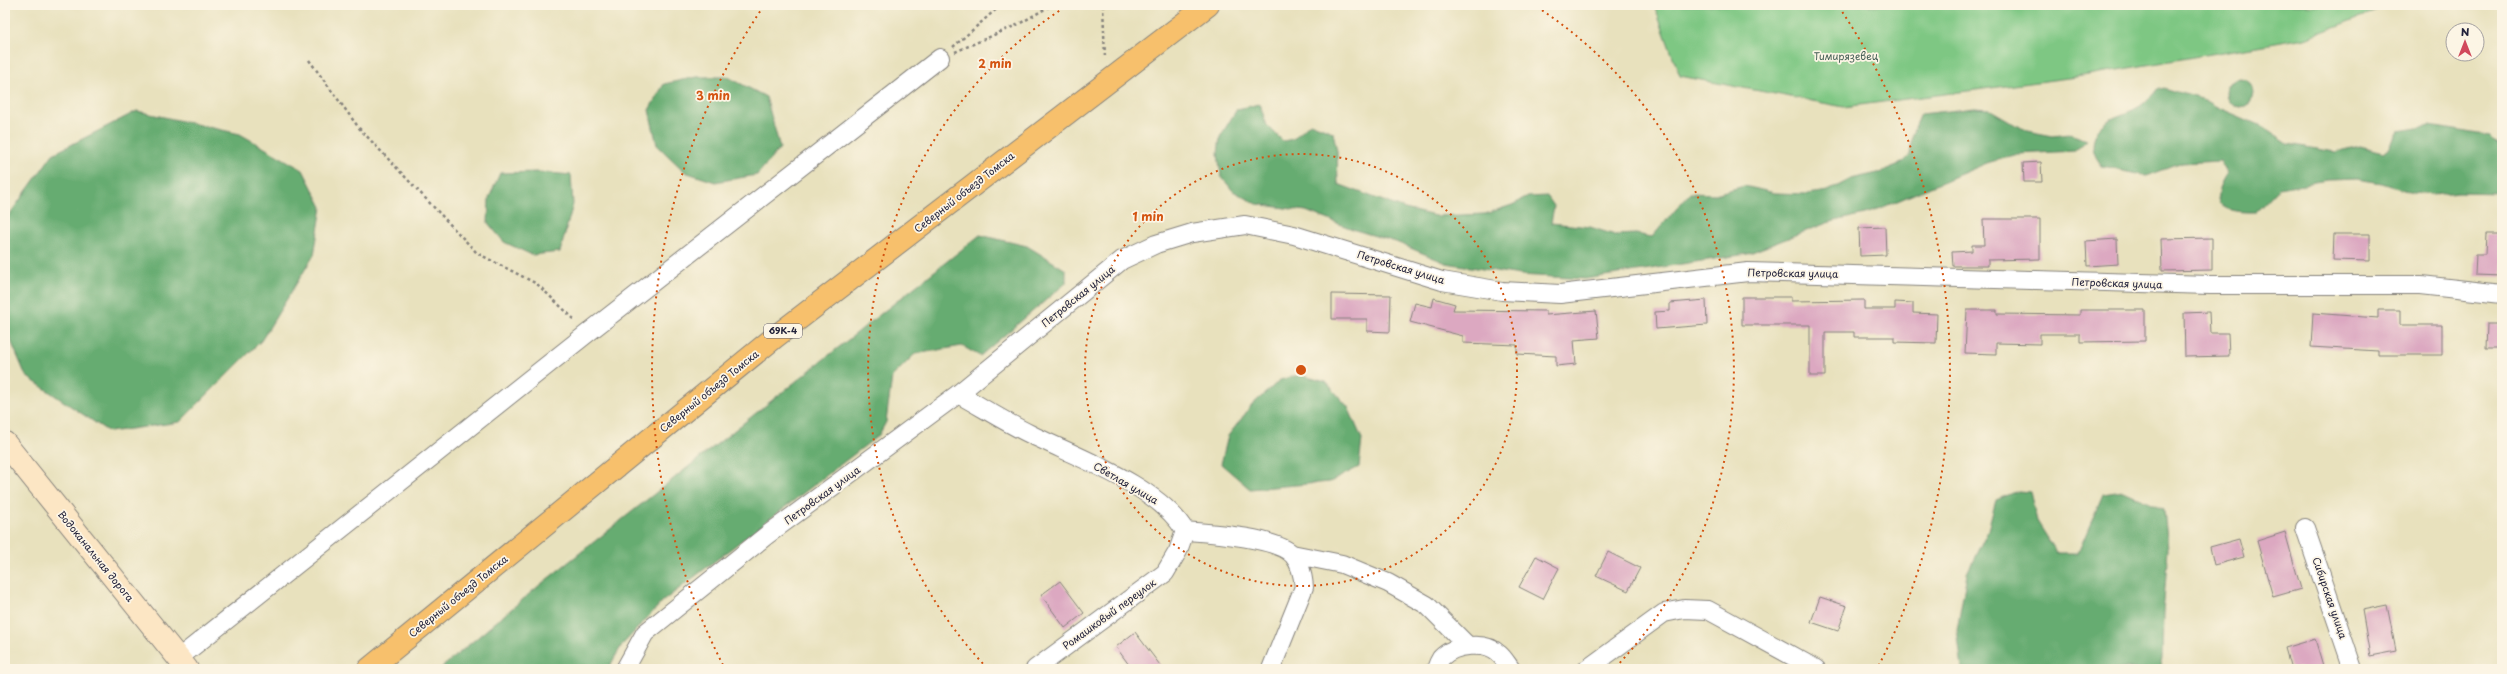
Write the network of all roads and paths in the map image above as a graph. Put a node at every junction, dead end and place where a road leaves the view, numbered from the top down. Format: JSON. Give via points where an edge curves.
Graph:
{"nodes":[{"id":1,"x":1001,"y":5,"type":"edge"},
{"id":2,"x":1052,"y":5,"type":"edge"},
{"id":3,"x":1103,"y":5,"type":"edge"},
{"id":4,"x":1208,"y":5,"type":"edge"},
{"id":5,"x":940,"y":58,"type":"junction"},
{"id":6,"x":309,"y":60,"type":"dead end"},
{"id":7,"x":1106,"y":84,"type":"junction"},
{"id":8,"x":2502,"y":294,"type":"edge"},
{"id":9,"x":589,"y":332,"type":"junction"},
{"id":10,"x":958,"y":394,"type":"junction"},
{"id":11,"x":5,"y":443,"type":"edge"},
{"id":12,"x":2305,"y":528,"type":"dead end"},
{"id":13,"x":1185,"y":531,"type":"junction"},
{"id":14,"x":1292,"y":554,"type":"junction"},
{"id":15,"x":1468,"y":646,"type":"junction"},
{"id":16,"x":184,"y":663,"type":"edge"},
{"id":17,"x":369,"y":669,"type":"edge"},
{"id":18,"x":625,"y":669,"type":"edge"},
{"id":19,"x":1035,"y":669,"type":"edge"},
{"id":20,"x":1271,"y":669,"type":"edge"},
{"id":21,"x":1436,"y":669,"type":"edge"},
{"id":22,"x":1511,"y":669,"type":"edge"},
{"id":23,"x":1587,"y":669,"type":"edge"},
{"id":24,"x":1816,"y":669,"type":"edge"},
{"id":25,"x":2353,"y":669,"type":"edge"}],
"edges":[{"from":1,"to":5,"type":"path"},
{"from":2,"to":5,"type":"path","via":[[1019,24]]},
{"from":3,"to":7,"type":"path"},
{"from":4,"to":7,"type":"main road","name":"Северный объезд Томска","number":"69К-4"},
{"from":5,"to":9,"type":"street"},
{"from":6,"to":9,"type":"path","via":[[359,128],[477,253],[537,284]]},
{"from":7,"to":17,"type":"main road","name":"Северный объезд Томска","number":"69К-4","via":[[775,337]]},
{"from":8,"to":10,"type":"street","name":"Петровская улица","via":[[2421,285],[2210,285],[1748,272],[1560,294],[1502,291],[1442,281],[1294,235],[1245,225],[1192,233],[1156,244],[1122,260]]},
{"from":9,"to":16,"type":"street"},
{"from":10,"to":13,"type":"street","name":"Светлая улица","via":[[1141,490],[1168,508]]},
{"from":10,"to":18,"type":"street","name":"Петровская улица","via":[[766,535],[645,633]]},
{"from":11,"to":16,"type":"street","name":"Водоканальная дорога"},
{"from":12,"to":25,"type":"street","name":"Сибирская улица"},
{"from":13,"to":14,"type":"street","via":[[1239,536],[1279,547]]},
{"from":13,"to":19,"type":"street","name":"Ромашковый переулок","via":[[1178,551],[1165,573]]},
{"from":14,"to":15,"type":"street","via":[[1342,564],[1388,583],[1427,605]]},
{"from":14,"to":20,"type":"street","via":[[1302,575],[1304,587]]},
{"from":15,"to":21,"type":"street","via":[[1454,650],[1441,658]]},
{"from":15,"to":22,"type":"street","via":[[1485,647],[1499,653]]},
{"from":23,"to":24,"type":"street","via":[[1664,613],[1684,609],[1708,610]]}]}
